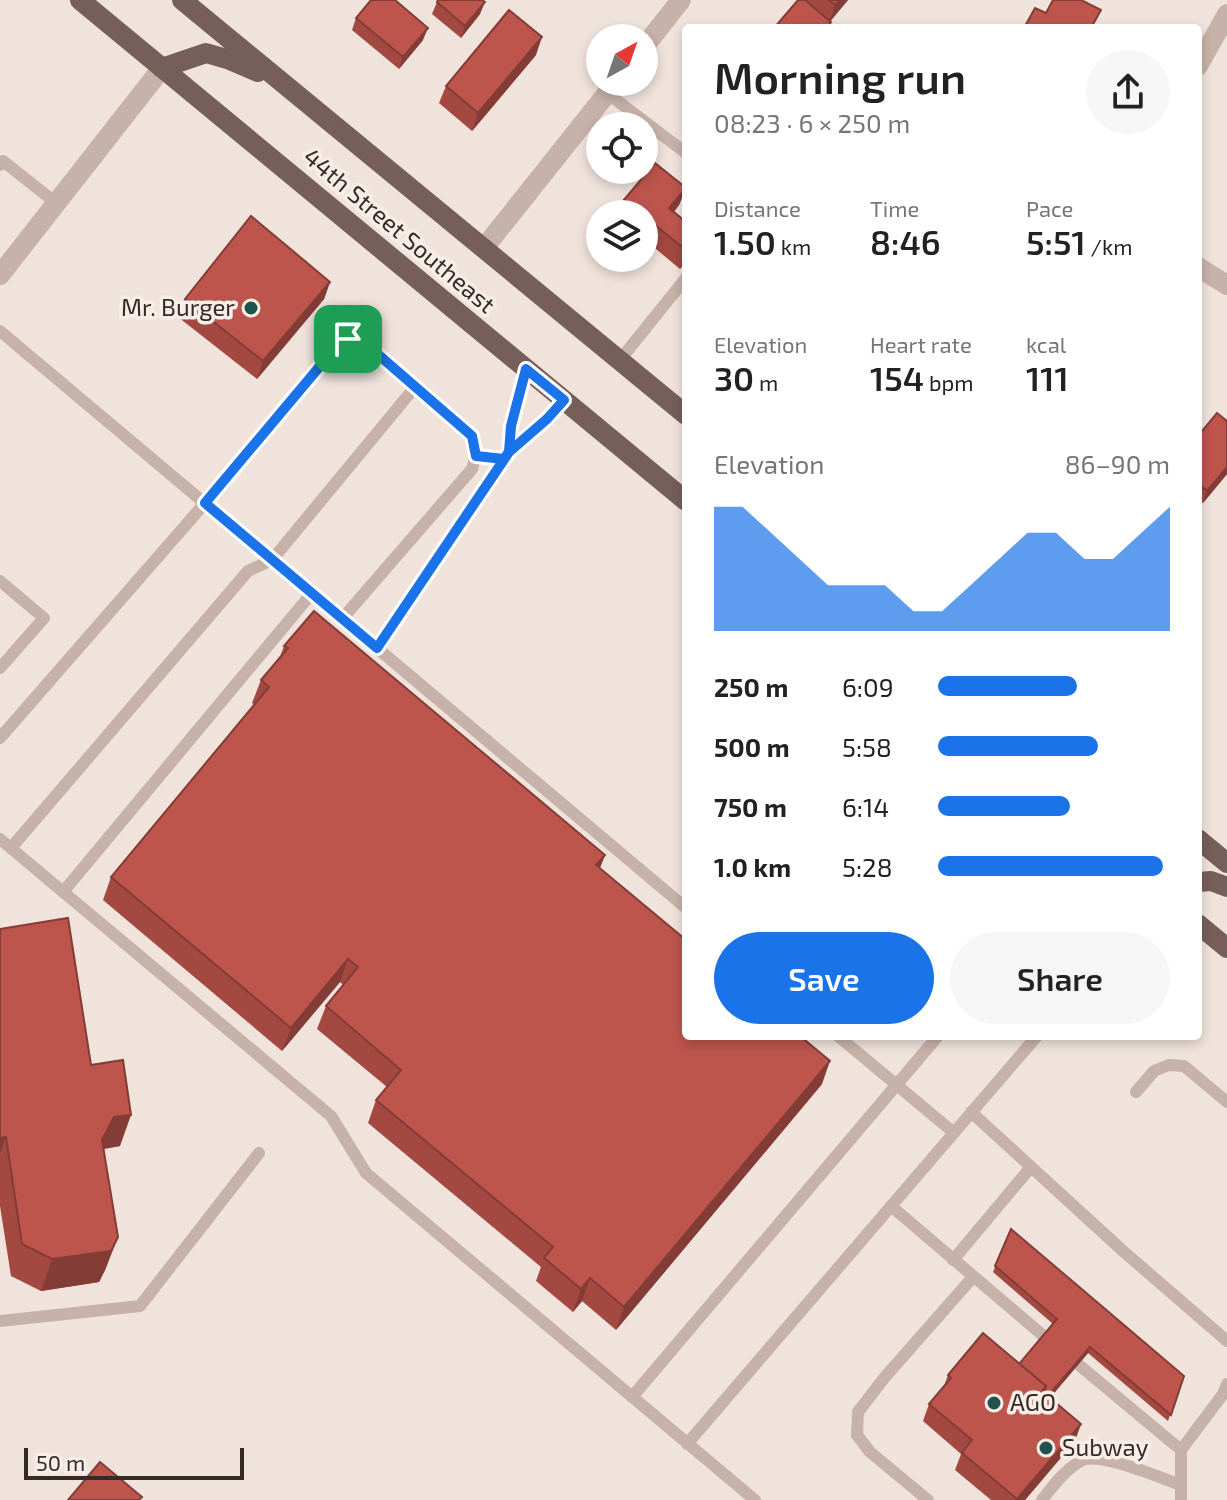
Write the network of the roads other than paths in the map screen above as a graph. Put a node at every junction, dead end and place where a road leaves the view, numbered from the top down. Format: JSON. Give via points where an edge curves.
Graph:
{"nodes":[{"id":1,"x":80,"y":0,"type":"edge"},
{"id":2,"x":182,"y":0,"type":"edge"},
{"id":3,"x":681,"y":0,"type":"edge"},
{"id":4,"x":1227,"y":14,"type":"edge"},
{"id":5,"x":658,"y":29,"type":"edge"},
{"id":6,"x":1202,"y":59,"type":"edge"},
{"id":7,"x":162,"y":68,"type":"junction"},
{"id":8,"x":287,"y":86,"type":"junction"},
{"id":9,"x":605,"y":96,"type":"edge"},
{"id":10,"x":622,"y":96,"type":"edge"},
{"id":11,"x":682,"y":149,"type":"edge"},
{"id":12,"x":0,"y":165,"type":"edge"},
{"id":13,"x":56,"y":203,"type":"junction"},
{"id":14,"x":484,"y":248,"type":"junction"},
{"id":15,"x":1202,"y":269,"type":"edge"},
{"id":16,"x":0,"y":275,"type":"edge"},
{"id":17,"x":682,"y":283,"type":"edge"},
{"id":18,"x":1227,"y":285,"type":"edge"},
{"id":19,"x":0,"y":331,"type":"edge"},
{"id":20,"x":620,"y":360,"type":"junction"},
{"id":21,"x":526,"y":369,"type":"junction"},
{"id":22,"x":415,"y":387,"type":"junction"},
{"id":23,"x":564,"y":400,"type":"junction"},
{"id":24,"x":682,"y":412,"type":"edge"},
{"id":25,"x":476,"y":456,"type":"junction"},
{"id":26,"x":507,"y":456,"type":"junction"},
{"id":27,"x":682,"y":498,"type":"edge"},
{"id":28,"x":205,"y":503,"type":"junction"},
{"id":29,"x":272,"y":560,"type":"junction"},
{"id":30,"x":0,"y":581,"type":"edge"},
{"id":31,"x":312,"y":593,"type":"junction"},
{"id":32,"x":342,"y":619,"type":"junction"},
{"id":33,"x":377,"y":648,"type":"junction"},
{"id":34,"x":0,"y":668,"type":"edge"},
{"id":35,"x":0,"y":738,"type":"edge"},
{"id":36,"x":0,"y":839,"type":"edge"},
{"id":37,"x":1202,"y":842,"type":"edge"},
{"id":38,"x":11,"y":848,"type":"junction"},
{"id":39,"x":1227,"y":863,"type":"edge"},
{"id":40,"x":1202,"y":882,"type":"edge"},
{"id":41,"x":1227,"y":887,"type":"edge"},
{"id":42,"x":63,"y":892,"type":"junction"},
{"id":43,"x":682,"y":905,"type":"edge"},
{"id":44,"x":1202,"y":927,"type":"edge"},
{"id":45,"x":1227,"y":948,"type":"edge"},
{"id":46,"x":843,"y":1040,"type":"edge"},
{"id":47,"x":934,"y":1040,"type":"edge"},
{"id":48,"x":1034,"y":1040,"type":"edge"},
{"id":49,"x":896,"y":1084,"type":"junction"},
{"id":50,"x":1136,"y":1092,"type":"dead end"},
{"id":51,"x":1227,"y":1102,"type":"edge"},
{"id":52,"x":971,"y":1112,"type":"junction"},
{"id":53,"x":953,"y":1132,"type":"junction"},
{"id":54,"x":259,"y":1153,"type":"dead end"},
{"id":55,"x":1031,"y":1167,"type":"junction"},
{"id":56,"x":891,"y":1206,"type":"junction"},
{"id":57,"x":953,"y":1260,"type":"junction"},
{"id":58,"x":973,"y":1277,"type":"junction"},
{"id":59,"x":0,"y":1321,"type":"edge"},
{"id":60,"x":1227,"y":1341,"type":"edge"},
{"id":61,"x":1227,"y":1384,"type":"edge"},
{"id":62,"x":632,"y":1397,"type":"junction"},
{"id":63,"x":687,"y":1444,"type":"junction"},
{"id":64,"x":1181,"y":1450,"type":"junction"},
{"id":65,"x":1181,"y":1485,"type":"junction"},
{"id":66,"x":755,"y":1500,"type":"edge"},
{"id":67,"x":928,"y":1500,"type":"edge"},
{"id":68,"x":1042,"y":1500,"type":"edge"},
{"id":69,"x":1181,"y":1500,"type":"edge"}],
"edges":[{"from":1,"to":7,"type":"main road","name":"44th Street Southeast"},
{"from":2,"to":8,"type":"main road","name":"44th Street Southeast"},
{"from":3,"to":5,"type":"street"},
{"from":4,"to":6,"type":"street"},
{"from":7,"to":8,"type":"main road","via":[[206,53]]},
{"from":7,"to":13,"type":"street"},
{"from":7,"to":21,"type":"main road","name":"44th Street Southeast"},
{"from":8,"to":14,"type":"main road","name":"44th Street Southeast"},
{"from":9,"to":14,"type":"street"},
{"from":10,"to":11,"type":"lane"},
{"from":12,"to":13,"type":"lane","via":[[3,161]]},
{"from":13,"to":16,"type":"street"},
{"from":14,"to":20,"type":"main road","name":"44th Street Southeast"},
{"from":15,"to":18,"type":"street"},
{"from":17,"to":20,"type":"lane"},
{"from":19,"to":28,"type":"lane"},
{"from":20,"to":24,"type":"main road","name":"44th Street Southeast"},
{"from":21,"to":23,"type":"main road","name":"44th Street Southeast"},
{"from":21,"to":26,"type":"lane"},
{"from":22,"to":25,"type":"lane","via":[[472,436]]},
{"from":22,"to":28,"type":"lane","via":[[366,344],[348,339]]},
{"from":22,"to":29,"type":"lane"},
{"from":23,"to":26,"type":"lane"},
{"from":23,"to":27,"type":"main road","name":"44th Street Southeast"},
{"from":25,"to":26,"type":"lane"},
{"from":25,"to":32,"type":"lane","via":[[472,469]]},
{"from":26,"to":33,"type":"lane"},
{"from":28,"to":29,"type":"lane"},
{"from":28,"to":35,"type":"lane"},
{"from":29,"to":31,"type":"lane"},
{"from":29,"to":38,"type":"lane","via":[[248,571]]},
{"from":30,"to":34,"type":"lane","via":[[44,618]]},
{"from":31,"to":32,"type":"lane"},
{"from":31,"to":42,"type":"lane"},
{"from":32,"to":33,"type":"lane"},
{"from":33,"to":43,"type":"lane"},
{"from":36,"to":38,"type":"lane"},
{"from":37,"to":39,"type":"main road"},
{"from":38,"to":42,"type":"lane"},
{"from":40,"to":41,"type":"main road"},
{"from":42,"to":62,"type":"lane","via":[[331,1116],[366,1173]]},
{"from":44,"to":45,"type":"main road"},
{"from":46,"to":49,"type":"lane"},
{"from":47,"to":49,"type":"lane"},
{"from":48,"to":52,"type":"lane"},
{"from":49,"to":53,"type":"lane"},
{"from":49,"to":62,"type":"lane"},
{"from":50,"to":51,"type":"lane","via":[[1154,1071],[1184,1066]]},
{"from":52,"to":53,"type":"lane"},
{"from":52,"to":55,"type":"lane"},
{"from":53,"to":56,"type":"lane"},
{"from":54,"to":59,"type":"lane","via":[[140,1306]]},
{"from":55,"to":57,"type":"lane"},
{"from":55,"to":60,"type":"lane"},
{"from":56,"to":57,"type":"lane"},
{"from":56,"to":63,"type":"lane"},
{"from":57,"to":58,"type":"lane"},
{"from":58,"to":64,"type":"lane"},
{"from":58,"to":67,"type":"lane","via":[[858,1412],[857,1435],[870,1452]]},
{"from":61,"to":64,"type":"lane"},
{"from":62,"to":63,"type":"lane"},
{"from":63,"to":66,"type":"lane"},
{"from":64,"to":65,"type":"lane"},
{"from":65,"to":68,"type":"lane","via":[[1103,1458],[1085,1459]]},
{"from":65,"to":69,"type":"lane"}]}
